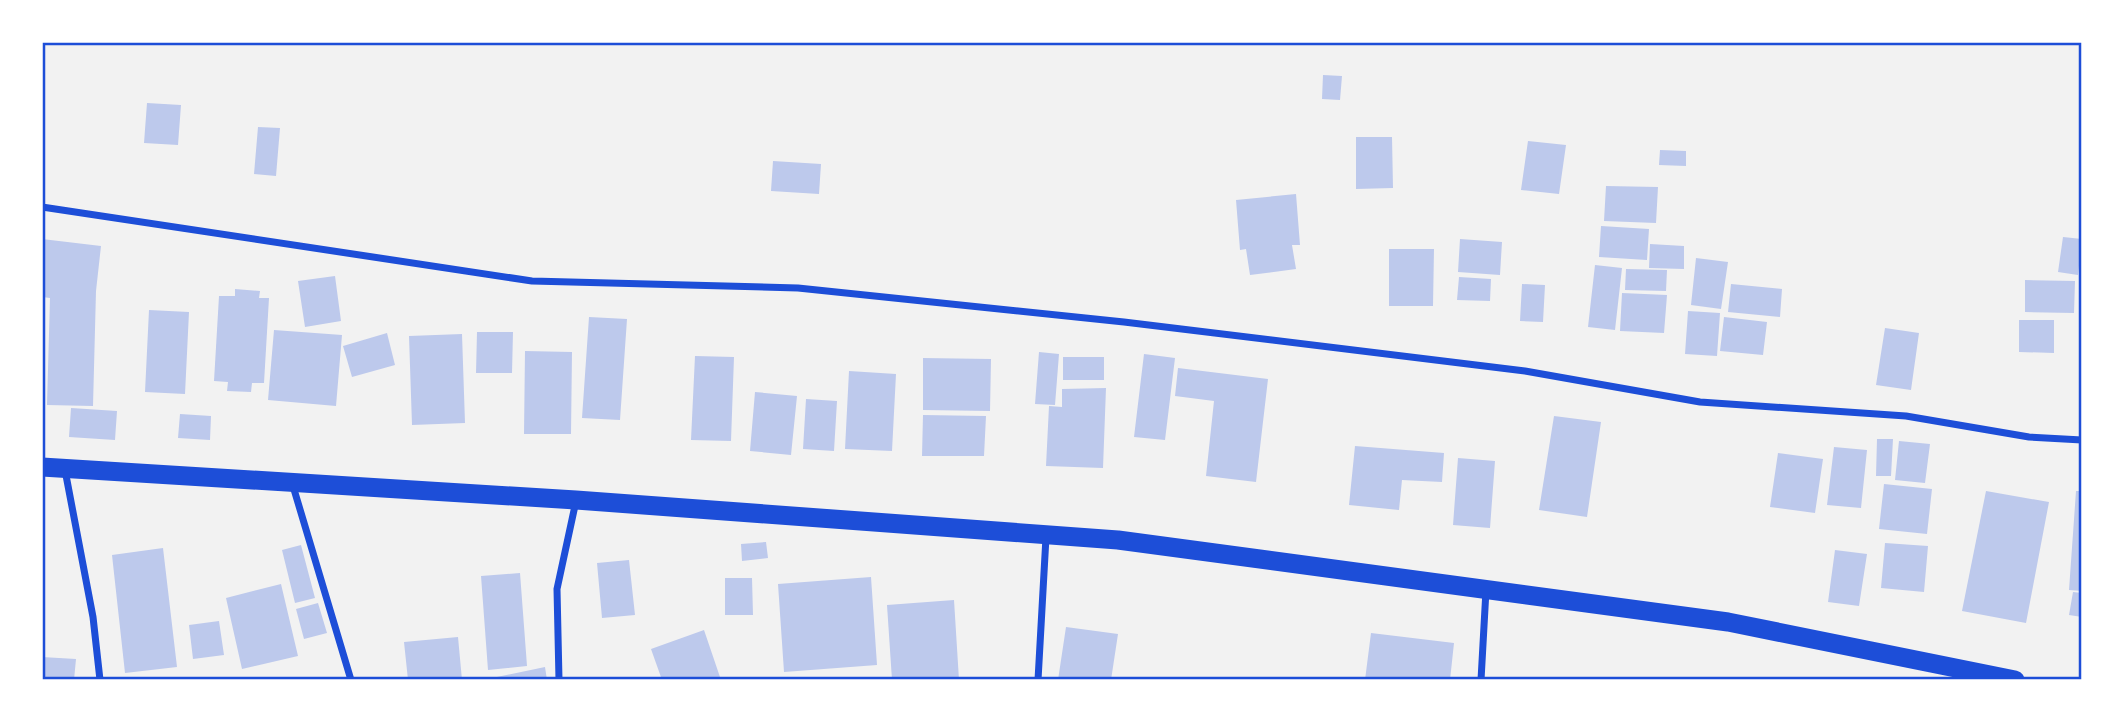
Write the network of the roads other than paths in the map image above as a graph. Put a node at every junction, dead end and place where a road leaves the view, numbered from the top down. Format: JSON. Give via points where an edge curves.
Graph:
{"nodes":[{"id":1,"x":42,"y":207,"type":"edge"},
{"id":2,"x":2082,"y":440,"type":"edge"},
{"id":3,"x":42,"y":467,"type":"edge"},
{"id":4,"x":64,"y":470,"type":"junction"},
{"id":5,"x":293,"y":484,"type":"junction"},
{"id":6,"x":576,"y":500,"type":"junction"},
{"id":7,"x":1046,"y":536,"type":"junction"},
{"id":8,"x":1486,"y":589,"type":"junction"},
{"id":9,"x":1993,"y":678,"type":"edge"},
{"id":10,"x":100,"y":680,"type":"edge"},
{"id":11,"x":351,"y":680,"type":"edge"},
{"id":12,"x":559,"y":680,"type":"edge"},
{"id":13,"x":1038,"y":680,"type":"edge"},
{"id":14,"x":1481,"y":680,"type":"edge"},
{"id":15,"x":2015,"y":680,"type":"edge"}],
"edges":[{"from":1,"to":2,"type":"street","via":[[532,281],[798,288],[1525,371],[1700,402],[1906,415],[2028,437]]},
{"from":3,"to":4,"type":"highway"},
{"from":4,"to":5,"type":"highway"},
{"from":4,"to":10,"type":"street","via":[[93,617]]},
{"from":5,"to":6,"type":"highway"},
{"from":5,"to":11,"type":"street"},
{"from":6,"to":7,"type":"highway"},
{"from":6,"to":12,"type":"street","via":[[557,589]]},
{"from":7,"to":8,"type":"highway","via":[[1118,540]]},
{"from":7,"to":13,"type":"street"},
{"from":8,"to":9,"type":"highway","via":[[1727,622]]},
{"from":8,"to":14,"type":"street"},
{"from":9,"to":15,"type":"highway"}]}
